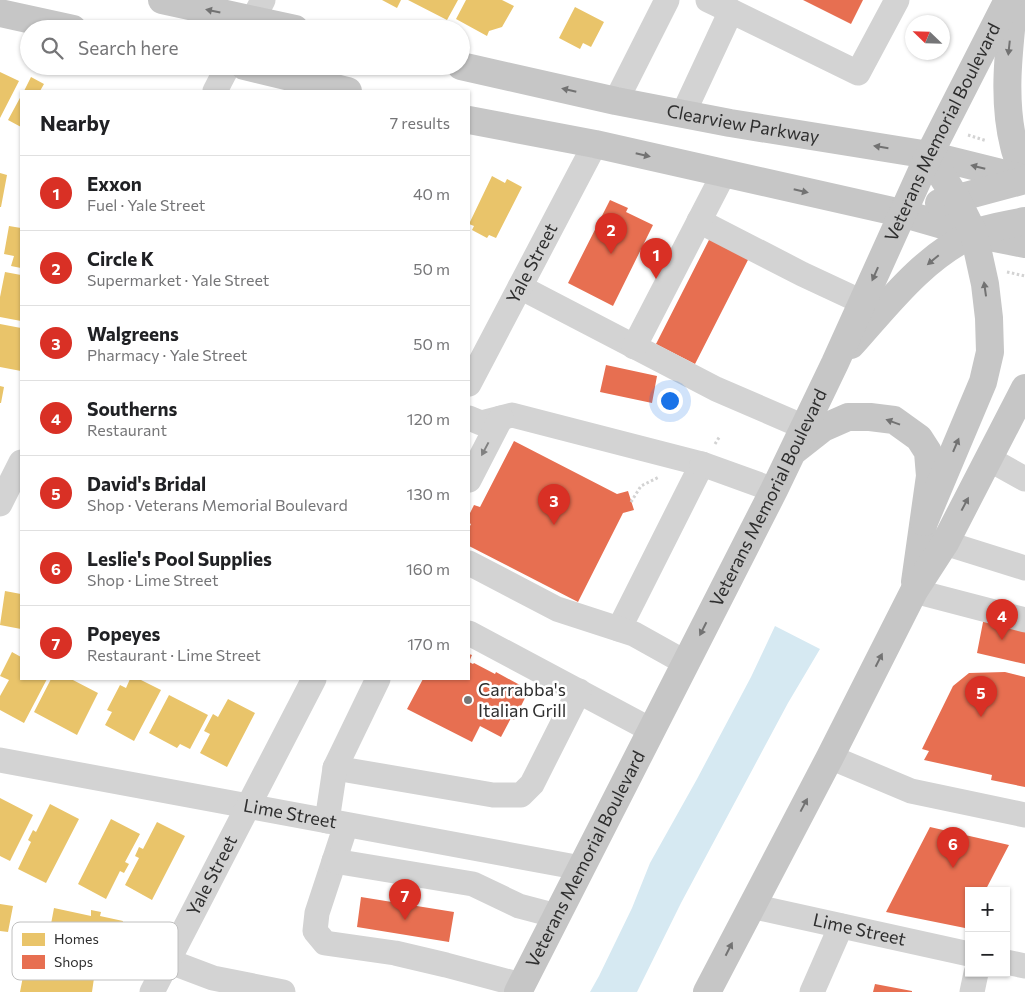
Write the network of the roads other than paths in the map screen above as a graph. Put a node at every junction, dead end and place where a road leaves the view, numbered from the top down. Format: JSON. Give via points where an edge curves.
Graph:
{"nodes":[{"id":1,"x":162,"y":0,"type":"edge"},
{"id":2,"x":667,"y":0,"type":"edge"},
{"id":3,"x":708,"y":0,"type":"edge"},
{"id":4,"x":897,"y":0,"type":"edge"},
{"id":5,"x":1008,"y":0,"type":"edge"},
{"id":6,"x":1014,"y":0,"type":"edge"},
{"id":7,"x":731,"y":12,"type":"junction"},
{"id":8,"x":0,"y":13,"type":"edge"},
{"id":9,"x":255,"y":16,"type":"edge"},
{"id":10,"x":32,"y":20,"type":"edge"},
{"id":11,"x":267,"y":20,"type":"edge"},
{"id":12,"x":470,"y":68,"type":"edge"},
{"id":13,"x":223,"y":75,"type":"edge"},
{"id":14,"x":281,"y":75,"type":"edge"},
{"id":15,"x":216,"y":90,"type":"edge"},
{"id":16,"x":344,"y":90,"type":"edge"},
{"id":17,"x":616,"y":101,"type":"junction"},
{"id":18,"x":683,"y":114,"type":"junction"},
{"id":19,"x":478,"y":122,"type":"edge"},
{"id":20,"x":596,"y":144,"type":"junction"},
{"id":21,"x":929,"y":155,"type":"junction"},
{"id":22,"x":724,"y":173,"type":"junction"},
{"id":23,"x":1025,"y":175,"type":"edge"},
{"id":24,"x":1025,"y":180,"type":"edge"},
{"id":25,"x":956,"y":198,"type":"junction"},
{"id":26,"x":901,"y":213,"type":"junction"},
{"id":27,"x":699,"y":221,"type":"junction"},
{"id":28,"x":1025,"y":221,"type":"edge"},
{"id":29,"x":974,"y":234,"type":"junction"},
{"id":30,"x":1025,"y":244,"type":"edge"},
{"id":31,"x":520,"y":287,"type":"junction"},
{"id":32,"x":862,"y":302,"type":"junction"},
{"id":33,"x":634,"y":347,"type":"junction"},
{"id":34,"x":835,"y":363,"type":"junction"},
{"id":35,"x":470,"y":382,"type":"edge"},
{"id":36,"x":1025,"y":388,"type":"edge"},
{"id":37,"x":470,"y":418,"type":"edge"},
{"id":38,"x":502,"y":418,"type":"junction"},
{"id":39,"x":1018,"y":419,"type":"edge"},
{"id":40,"x":804,"y":426,"type":"junction"},
{"id":41,"x":790,"y":454,"type":"junction"},
{"id":42,"x":989,"y":459,"type":"junction"},
{"id":43,"x":20,"y":464,"type":"edge"},
{"id":44,"x":702,"y":464,"type":"junction"},
{"id":45,"x":470,"y":478,"type":"edge"},
{"id":46,"x":1025,"y":478,"type":"edge"},
{"id":47,"x":774,"y":490,"type":"junction"},
{"id":48,"x":0,"y":504,"type":"edge"},
{"id":49,"x":924,"y":522,"type":"junction"},
{"id":50,"x":945,"y":543,"type":"junction"},
{"id":51,"x":470,"y":564,"type":"edge"},
{"id":52,"x":1025,"y":568,"type":"edge"},
{"id":53,"x":914,"y":591,"type":"junction"},
{"id":54,"x":1025,"y":620,"type":"edge"},
{"id":55,"x":619,"y":629,"type":"junction"},
{"id":56,"x":470,"y":634,"type":"edge"},
{"id":57,"x":686,"y":663,"type":"junction"},
{"id":58,"x":313,"y":680,"type":"edge"},
{"id":59,"x":378,"y":680,"type":"edge"},
{"id":60,"x":579,"y":691,"type":"junction"},
{"id":61,"x":651,"y":730,"type":"junction"},
{"id":62,"x":830,"y":757,"type":"junction"},
{"id":63,"x":0,"y":760,"type":"edge"},
{"id":64,"x":336,"y":768,"type":"junction"},
{"id":65,"x":247,"y":806,"type":"junction"},
{"id":66,"x":1025,"y":815,"type":"edge"},
{"id":67,"x":336,"y":823,"type":"junction"},
{"id":68,"x":334,"y":861,"type":"junction"},
{"id":69,"x":581,"y":868,"type":"junction"},
{"id":70,"x":751,"y":906,"type":"junction"},
{"id":71,"x":556,"y":916,"type":"junction"},
{"id":72,"x":841,"y":926,"type":"junction"},
{"id":73,"x":178,"y":941,"type":"edge"},
{"id":74,"x":965,"y":953,"type":"edge"},
{"id":75,"x":1010,"y":963,"type":"edge"},
{"id":76,"x":1025,"y":966,"type":"edge"},
{"id":77,"x":178,"y":967,"type":"edge"},
{"id":78,"x":975,"y":977,"type":"edge"},
{"id":79,"x":158,"y":980,"type":"edge"},
{"id":80,"x":210,"y":985,"type":"edge"},
{"id":81,"x":519,"y":989,"type":"edge"},
{"id":82,"x":714,"y":989,"type":"edge"},
{"id":83,"x":152,"y":992,"type":"edge"},
{"id":84,"x":282,"y":992,"type":"edge"},
{"id":85,"x":812,"y":992,"type":"edge"},
{"id":86,"x":972,"y":992,"type":"edge"}],
"edges":[{"from":9,"to":1,"type":"main road","one_way":true},
{"from":2,"to":17,"type":"street"},
{"from":3,"to":7,"type":"street"},
{"from":4,"to":7,"type":"street","via":[[858,73]]},
{"from":5,"to":21,"type":"main road","name":"Veterans Memorial Boulevard"},
{"from":6,"to":23,"type":"main road","one_way":true,"via":[[1008,54],[1008,102],[1014,147]]},
{"from":7,"to":18,"type":"street"},
{"from":8,"to":10,"type":"main road"},
{"from":9,"to":11,"type":"main road"},
{"from":17,"to":12,"type":"main road","name":"Clearview Parkway","one_way":true},
{"from":13,"to":15,"type":"street"},
{"from":14,"to":16,"type":"main road"},
{"from":17,"to":18,"type":"main road","name":"Clearview Parkway"},
{"from":21,"to":18,"type":"main road","name":"Clearview Parkway","one_way":true},
{"from":19,"to":20,"type":"main road"},
{"from":20,"to":22,"type":"main road","one_way":true},
{"from":20,"to":31,"type":"street","name":"Yale Street"},
{"from":24,"to":21,"type":"main road","name":"Clearview Parkway","one_way":true},
{"from":21,"to":25,"type":"main road"},
{"from":21,"to":26,"type":"main road","name":"Veterans Memorial Boulevard"},
{"from":22,"to":26,"type":"main road","one_way":true},
{"from":22,"to":27,"type":"street"},
{"from":24,"to":25,"type":"main road"},
{"from":25,"to":26,"type":"main road"},
{"from":25,"to":29,"type":"main road"},
{"from":26,"to":29,"type":"main road"},
{"from":26,"to":32,"type":"main road","name":"Veterans Memorial Boulevard","one_way":true},
{"from":27,"to":32,"type":"street"},
{"from":27,"to":33,"type":"street"},
{"from":28,"to":29,"type":"main road"},
{"from":29,"to":30,"type":"main road"},
{"from":29,"to":34,"type":"main road","one_way":true,"via":[[939,254],[912,278]]},
{"from":49,"to":29,"type":"main road","one_way":true,"via":[[983,382],[990,352],[985,284]]},
{"from":31,"to":33,"type":"street"},
{"from":31,"to":35,"type":"street","name":"Yale Street"},
{"from":32,"to":34,"type":"main road","name":"Veterans Memorial Boulevard"},
{"from":33,"to":40,"type":"street","via":[[738,400]]},
{"from":34,"to":40,"type":"main road","name":"Veterans Memorial Boulevard"},
{"from":36,"to":39,"type":"main road"},
{"from":37,"to":38,"type":"street","via":[[481,423]]},
{"from":38,"to":44,"type":"street","via":[[512,415]]},
{"from":38,"to":45,"type":"street","one_way":true},
{"from":39,"to":42,"type":"main road"},
{"from":40,"to":41,"type":"main road","name":"Veterans Memorial Boulevard"},
{"from":41,"to":47,"type":"main road","name":"Veterans Memorial Boulevard"},
{"from":49,"to":41,"type":"main road","one_way":true,"via":[[930,476],[928,452],[919,438],[894,420],[848,417],[823,428]]},
{"from":42,"to":46,"type":"street"},
{"from":50,"to":42,"type":"main road","one_way":true},
{"from":43,"to":48,"type":"street"},
{"from":44,"to":47,"type":"street"},
{"from":44,"to":55,"type":"street"},
{"from":47,"to":57,"type":"main road","name":"Veterans Memorial Boulevard","one_way":true},
{"from":49,"to":53,"type":"main road"},
{"from":50,"to":52,"type":"street"},
{"from":50,"to":53,"type":"main road"},
{"from":51,"to":55,"type":"street","via":[[557,609]]},
{"from":53,"to":54,"type":"street"},
{"from":62,"to":53,"type":"main road","one_way":true},
{"from":55,"to":57,"type":"street"},
{"from":56,"to":60,"type":"street"},
{"from":57,"to":61,"type":"main road","name":"Veterans Memorial Boulevard"},
{"from":58,"to":65,"type":"street","name":"Yale Street"},
{"from":59,"to":64,"type":"street"},
{"from":60,"to":61,"type":"street"},
{"from":60,"to":64,"type":"street","via":[[532,784],[521,795],[493,795]]},
{"from":61,"to":69,"type":"main road","name":"Veterans Memorial Boulevard"},
{"from":62,"to":66,"type":"street","via":[[912,791]]},
{"from":70,"to":62,"type":"main road","one_way":true},
{"from":63,"to":65,"type":"street","name":"Lime Street"},
{"from":64,"to":67,"type":"street"},
{"from":65,"to":67,"type":"street","name":"Lime Street"},
{"from":65,"to":73,"type":"street","name":"Yale Street"},
{"from":67,"to":68,"type":"street"},
{"from":67,"to":69,"type":"street","name":"Lime Street"},
{"from":68,"to":71,"type":"street","via":[[473,884],[519,906]]},
{"from":68,"to":81,"type":"street","via":[[317,913],[315,931],[325,943],[446,964]]},
{"from":69,"to":71,"type":"main road","name":"Veterans Memorial Boulevard"},
{"from":70,"to":72,"type":"street","name":"Lime Street"},
{"from":82,"to":70,"type":"main road","one_way":true},
{"from":71,"to":81,"type":"main road","name":"Veterans Memorial Boulevard"},
{"from":72,"to":74,"type":"street","name":"Lime Street"},
{"from":72,"to":85,"type":"street"},
{"from":75,"to":76,"type":"street"},
{"from":77,"to":80,"type":"street"},
{"from":78,"to":86,"type":"street"},
{"from":79,"to":83,"type":"street","name":"Yale Street"},
{"from":80,"to":84,"type":"street"}]}
